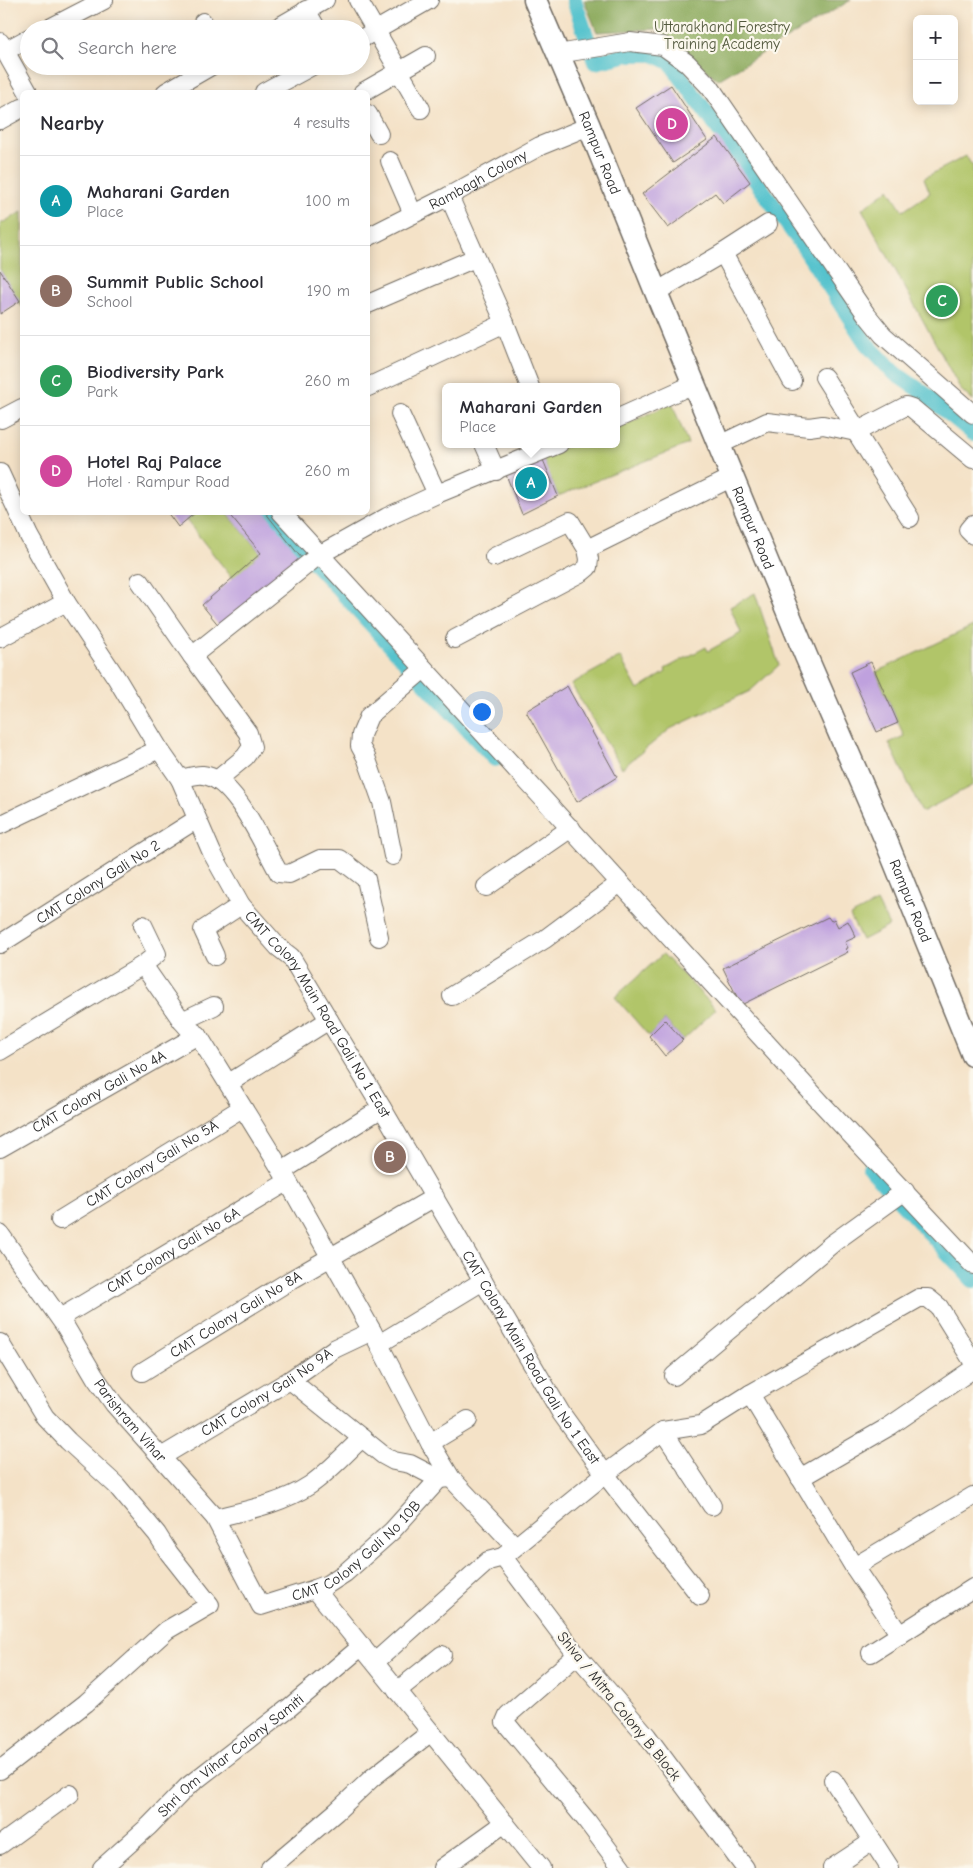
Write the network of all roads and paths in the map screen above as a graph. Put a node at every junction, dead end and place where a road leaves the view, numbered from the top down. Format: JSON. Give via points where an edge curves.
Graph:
{"nodes":[{"id":1,"x":104,"y":0,"type":"edge"},
{"id":2,"x":325,"y":0,"type":"edge"},
{"id":3,"x":358,"y":0,"type":"edge"},
{"id":4,"x":429,"y":0,"type":"edge"},
{"id":5,"x":535,"y":0,"type":"edge"},
{"id":6,"x":307,"y":6,"type":"edge"},
{"id":7,"x":65,"y":20,"type":"edge"},
{"id":8,"x":288,"y":20,"type":"edge"},
{"id":9,"x":313,"y":20,"type":"edge"},
{"id":10,"x":364,"y":20,"type":"edge"},
{"id":11,"x":370,"y":33,"type":"edge"},
{"id":12,"x":370,"y":36,"type":"edge"},
{"id":13,"x":20,"y":41,"type":"edge"},
{"id":14,"x":2,"y":46,"type":"edge"},
{"id":15,"x":558,"y":54,"type":"junction"},
{"id":16,"x":426,"y":56,"type":"dead end"},
{"id":17,"x":400,"y":72,"type":"junction"},
{"id":18,"x":195,"y":75,"type":"edge"},
{"id":19,"x":295,"y":75,"type":"edge"},
{"id":20,"x":27,"y":90,"type":"edge"},
{"id":21,"x":169,"y":90,"type":"edge"},
{"id":22,"x":268,"y":90,"type":"edge"},
{"id":23,"x":368,"y":90,"type":"edge"},
{"id":24,"x":20,"y":109,"type":"edge"},
{"id":25,"x":421,"y":109,"type":"dead end"},
{"id":26,"x":370,"y":118,"type":"edge"},
{"id":27,"x":0,"y":120,"type":"edge"},
{"id":28,"x":589,"y":126,"type":"junction"},
{"id":29,"x":379,"y":134,"type":"dead end"},
{"id":30,"x":390,"y":161,"type":"dead end"},
{"id":31,"x":449,"y":196,"type":"junction"},
{"id":32,"x":413,"y":214,"type":"junction"},
{"id":33,"x":768,"y":224,"type":"dead end"},
{"id":34,"x":370,"y":236,"type":"edge"},
{"id":35,"x":723,"y":253,"type":"junction"},
{"id":36,"x":475,"y":258,"type":"junction"},
{"id":37,"x":656,"y":292,"type":"junction"},
{"id":38,"x":370,"y":303,"type":"edge"},
{"id":39,"x":505,"y":323,"type":"junction"},
{"id":40,"x":824,"y":377,"type":"dead end"},
{"id":41,"x":792,"y":381,"type":"dead end"},
{"id":42,"x":528,"y":383,"type":"edge"},
{"id":43,"x":694,"y":384,"type":"junction"},
{"id":44,"x":370,"y":386,"type":"edge"},
{"id":45,"x":20,"y":409,"type":"edge"},
{"id":46,"x":400,"y":414,"type":"dead end"},
{"id":47,"x":973,"y":414,"type":"edge"},
{"id":48,"x":620,"y":417,"type":"edge"},
{"id":49,"x":1,"y":419,"type":"edge"},
{"id":50,"x":857,"y":431,"type":"junction"},
{"id":51,"x":720,"y":445,"type":"junction"},
{"id":52,"x":486,"y":448,"type":"edge"},
{"id":53,"x":548,"y":448,"type":"edge"},
{"id":54,"x":973,"y":459,"type":"edge"},
{"id":55,"x":496,"y":471,"type":"junction"},
{"id":56,"x":0,"y":473,"type":"edge"},
{"id":57,"x":733,"y":476,"type":"junction"},
{"id":58,"x":437,"y":494,"type":"junction"},
{"id":59,"x":283,"y":515,"type":"edge"},
{"id":60,"x":910,"y":518,"type":"dead end"},
{"id":61,"x":369,"y":519,"type":"edge"},
{"id":62,"x":973,"y":524,"type":"edge"},
{"id":63,"x":973,"y":535,"type":"edge"},
{"id":64,"x":587,"y":549,"type":"junction"},
{"id":65,"x":494,"y":557,"type":"dead end"},
{"id":66,"x":315,"y":558,"type":"junction"},
{"id":67,"x":140,"y":581,"type":"dead end"},
{"id":68,"x":66,"y":602,"type":"junction"},
{"id":69,"x":0,"y":638,"type":"edge"},
{"id":70,"x":455,"y":639,"type":"dead end"},
{"id":71,"x":192,"y":656,"type":"junction"},
{"id":72,"x":420,"y":672,"type":"junction"},
{"id":73,"x":159,"y":749,"type":"junction"},
{"id":74,"x":180,"y":779,"type":"junction"},
{"id":75,"x":217,"y":780,"type":"junction"},
{"id":76,"x":197,"y":819,"type":"junction"},
{"id":77,"x":0,"y":825,"type":"edge"},
{"id":78,"x":566,"y":832,"type":"junction"},
{"id":79,"x":393,"y":856,"type":"dead end"},
{"id":80,"x":616,"y":886,"type":"junction"},
{"id":81,"x":486,"y":887,"type":"dead end"},
{"id":82,"x":241,"y":905,"type":"junction"},
{"id":83,"x":143,"y":925,"type":"dead end"},
{"id":84,"x":379,"y":937,"type":"dead end"},
{"id":85,"x":0,"y":944,"type":"edge"},
{"id":86,"x":215,"y":956,"type":"dead end"},
{"id":87,"x":143,"y":965,"type":"junction"},
{"id":88,"x":452,"y":996,"type":"dead end"},
{"id":89,"x":214,"y":1006,"type":"dead end"},
{"id":90,"x":329,"y":1020,"type":"junction"},
{"id":91,"x":182,"y":1021,"type":"junction"},
{"id":92,"x":198,"y":1035,"type":"junction"},
{"id":93,"x":0,"y":1051,"type":"edge"},
{"id":94,"x":973,"y":1054,"type":"edge"},
{"id":95,"x":229,"y":1084,"type":"junction"},
{"id":96,"x":242,"y":1108,"type":"junction"},
{"id":97,"x":382,"y":1108,"type":"junction"},
{"id":98,"x":0,"y":1148,"type":"edge"},
{"id":99,"x":284,"y":1176,"type":"junction"},
{"id":100,"x":899,"y":1196,"type":"junction"},
{"id":101,"x":435,"y":1197,"type":"junction"},
{"id":102,"x":60,"y":1220,"type":"dead end"},
{"id":103,"x":0,"y":1234,"type":"edge"},
{"id":104,"x":330,"y":1258,"type":"junction"},
{"id":105,"x":973,"y":1265,"type":"edge"},
{"id":106,"x":482,"y":1281,"type":"junction"},
{"id":107,"x":60,"y":1318,"type":"junction"},
{"id":108,"x":376,"y":1337,"type":"junction"},
{"id":109,"x":0,"y":1343,"type":"edge"},
{"id":110,"x":973,"y":1362,"type":"edge"},
{"id":111,"x":973,"y":1369,"type":"edge"},
{"id":112,"x":142,"y":1372,"type":"dead end"},
{"id":113,"x":674,"y":1376,"type":"dead end"},
{"id":114,"x":290,"y":1380,"type":"junction"},
{"id":115,"x":750,"y":1394,"type":"junction"},
{"id":116,"x":468,"y":1420,"type":"dead end"},
{"id":117,"x":663,"y":1431,"type":"junction"},
{"id":118,"x":362,"y":1438,"type":"junction"},
{"id":119,"x":430,"y":1443,"type":"junction"},
{"id":120,"x":162,"y":1457,"type":"junction"},
{"id":121,"x":605,"y":1474,"type":"junction"},
{"id":122,"x":445,"y":1478,"type":"junction"},
{"id":123,"x":800,"y":1478,"type":"junction"},
{"id":124,"x":973,"y":1496,"type":"edge"},
{"id":125,"x":712,"y":1506,"type":"dead end"},
{"id":126,"x":215,"y":1518,"type":"junction"},
{"id":127,"x":509,"y":1552,"type":"junction"},
{"id":128,"x":854,"y":1567,"type":"junction"},
{"id":129,"x":973,"y":1588,"type":"edge"},
{"id":130,"x":315,"y":1589,"type":"junction"},
{"id":131,"x":700,"y":1596,"type":"dead end"},
{"id":132,"x":261,"y":1606,"type":"joint"},
{"id":133,"x":900,"y":1635,"type":"junction"},
{"id":134,"x":362,"y":1646,"type":"junction"},
{"id":135,"x":871,"y":1653,"type":"dead end"},
{"id":136,"x":442,"y":1654,"type":"dead end"},
{"id":137,"x":577,"y":1655,"type":"junction"},
{"id":138,"x":375,"y":1662,"type":"junction"},
{"id":139,"x":397,"y":1690,"type":"junction"},
{"id":140,"x":431,"y":1732,"type":"junction"},
{"id":141,"x":0,"y":1770,"type":"edge"},
{"id":142,"x":833,"y":1780,"type":"dead end"},
{"id":143,"x":70,"y":1794,"type":"dead end"},
{"id":144,"x":505,"y":1822,"type":"junction"},
{"id":145,"x":873,"y":1841,"type":"junction"},
{"id":146,"x":0,"y":1845,"type":"edge"},
{"id":147,"x":102,"y":1868,"type":"edge"},
{"id":148,"x":270,"y":1868,"type":"edge"},
{"id":149,"x":442,"y":1868,"type":"edge"},
{"id":150,"x":541,"y":1868,"type":"edge"},
{"id":151,"x":622,"y":1868,"type":"edge"},
{"id":152,"x":745,"y":1868,"type":"edge"},
{"id":153,"x":832,"y":1868,"type":"edge"},
{"id":154,"x":890,"y":1868,"type":"edge"}],
"edges":[{"from":1,"to":7,"type":"street"},
{"from":2,"to":6,"type":"street"},
{"from":3,"to":10,"type":"street"},
{"from":4,"to":11,"type":"street"},
{"from":5,"to":15,"type":"main road","name":"Rampur Road"},
{"from":6,"to":8,"type":"street"},
{"from":6,"to":9,"type":"street"},
{"from":12,"to":17,"type":"street"},
{"from":13,"to":14,"type":"street"},
{"from":14,"to":20,"type":"street"},
{"from":15,"to":28,"type":"main road","name":"Rampur Road"},
{"from":15,"to":47,"type":"street","via":[[630,42],[663,46],[687,63],[710,87],[866,314],[883,334]]},
{"from":16,"to":17,"type":"street"},
{"from":17,"to":23,"type":"street"},
{"from":17,"to":25,"type":"street"},
{"from":18,"to":21,"type":"street"},
{"from":19,"to":22,"type":"street"},
{"from":24,"to":27,"type":"street"},
{"from":26,"to":29,"type":"street"},
{"from":28,"to":31,"type":"street","name":"Rambagh Colony","via":[[540,146]]},
{"from":28,"to":37,"type":"main road","name":"Rampur Road"},
{"from":30,"to":32,"type":"street"},
{"from":31,"to":32,"type":"street","name":"Rambagh Colony"},
{"from":31,"to":36,"type":"street"},
{"from":32,"to":34,"type":"street","name":"Rambagh Colony"},
{"from":33,"to":35,"type":"street"},
{"from":35,"to":37,"type":"street"},
{"from":35,"to":41,"type":"street"},
{"from":36,"to":38,"type":"street"},
{"from":36,"to":39,"type":"street"},
{"from":37,"to":43,"type":"main road","name":"Rampur Road"},
{"from":39,"to":42,"type":"street"},
{"from":39,"to":44,"type":"street"},
{"from":40,"to":50,"type":"street"},
{"from":43,"to":48,"type":"street"},
{"from":43,"to":51,"type":"main road","name":"Rampur Road"},
{"from":45,"to":49,"type":"street"},
{"from":46,"to":58,"type":"street"},
{"from":50,"to":51,"type":"street","via":[[767,422]]},
{"from":50,"to":54,"type":"street","via":[[909,406]]},
{"from":50,"to":60,"type":"street"},
{"from":51,"to":57,"type":"main road","name":"Rampur Road"},
{"from":52,"to":55,"type":"street"},
{"from":53,"to":55,"type":"street"},
{"from":55,"to":58,"type":"street"},
{"from":56,"to":68,"type":"street","name":"CMT Colony Main Road Gali No 1 East","via":[[29,536]]},
{"from":57,"to":64,"type":"street"},
{"from":57,"to":94,"type":"main road","name":"Rampur Road"},
{"from":58,"to":61,"type":"street"},
{"from":59,"to":66,"type":"street"},
{"from":61,"to":66,"type":"street"},
{"from":62,"to":63,"type":"street","via":[[968,530]]},
{"from":64,"to":65,"type":"street","via":[[570,522]]},
{"from":64,"to":70,"type":"street","via":[[588,567],[582,572]]},
{"from":66,"to":71,"type":"street"},
{"from":66,"to":72,"type":"street"},
{"from":67,"to":71,"type":"street"},
{"from":68,"to":69,"type":"street"},
{"from":68,"to":73,"type":"street","name":"CMT Colony Main Road Gali No 1 East"},
{"from":71,"to":75,"type":"street","via":[[248,733],[252,748]]},
{"from":72,"to":78,"type":"street"},
{"from":72,"to":79,"type":"street","via":[[369,716],[361,735],[360,746],[382,802]]},
{"from":73,"to":74,"type":"street","name":"CMT Colony Main Road Gali No 1 East"},
{"from":73,"to":77,"type":"street"},
{"from":74,"to":75,"type":"street","via":[[203,775]]},
{"from":74,"to":76,"type":"street","name":"CMT Colony Main Road Gali No 1 East"},
{"from":75,"to":84,"type":"street","via":[[251,820],[279,873],[288,874],[320,859],[333,858],[340,859],[366,879]]},
{"from":76,"to":82,"type":"street","name":"CMT Colony Main Road Gali No 1 East"},
{"from":76,"to":85,"type":"street","name":"CMT Colony Gali No 2"},
{"from":78,"to":80,"type":"street"},
{"from":78,"to":81,"type":"street"},
{"from":80,"to":88,"type":"street","via":[[545,939]]},
{"from":80,"to":100,"type":"street","via":[[823,1104]]},
{"from":82,"to":86,"type":"street","via":[[203,930]]},
{"from":82,"to":90,"type":"street","name":"CMT Colony Main Road Gali No 1 East","via":[[291,957]]},
{"from":83,"to":87,"type":"street","via":[[158,954]]},
{"from":87,"to":91,"type":"street"},
{"from":87,"to":93,"type":"street"},
{"from":89,"to":91,"type":"street"},
{"from":90,"to":95,"type":"street"},
{"from":90,"to":97,"type":"street","name":"CMT Colony Main Road Gali No 1 East"},
{"from":91,"to":92,"type":"street"},
{"from":92,"to":95,"type":"street"},
{"from":92,"to":98,"type":"street","name":"CMT Colony Gali No 4A"},
{"from":95,"to":96,"type":"street"},
{"from":96,"to":99,"type":"street"},
{"from":96,"to":102,"type":"street","name":"CMT Colony Gali No 5A"},
{"from":97,"to":99,"type":"street","name":"CMT Colony Gali No 6A"},
{"from":97,"to":101,"type":"street","name":"CMT Colony Main Road Gali No 1 East"},
{"from":99,"to":104,"type":"street"},
{"from":99,"to":107,"type":"street","name":"CMT Colony Gali No 6A"},
{"from":100,"to":105,"type":"street"},
{"from":100,"to":113,"type":"street","via":[[833,1243]]},
{"from":101,"to":104,"type":"street","name":"CMT Colony Gali No 8A"},
{"from":101,"to":106,"type":"street","name":"CMT Colony Main Road Gali No 1 East"},
{"from":103,"to":107,"type":"street","name":"Parishram Vihar"},
{"from":104,"to":108,"type":"street"},
{"from":104,"to":112,"type":"street","name":"CMT Colony Gali No 8A"},
{"from":106,"to":108,"type":"street","name":"CMT Colony Gali No 9A"},
{"from":106,"to":121,"type":"street","name":"CMT Colony Main Road Gali No 1 East","via":[[562,1413]]},
{"from":107,"to":120,"type":"street","name":"Parishram Vihar","via":[[114,1404]]},
{"from":108,"to":114,"type":"street","name":"CMT Colony Gali No 9A","via":[[334,1349]]},
{"from":108,"to":119,"type":"street"},
{"from":109,"to":141,"type":"street","via":[[45,1417],[116,1485],[210,1605],[167,1630],[86,1704]]},
{"from":110,"to":115,"type":"street","via":[[938,1307],[928,1298],[919,1298]]},
{"from":111,"to":123,"type":"street","via":[[890,1426]]},
{"from":114,"to":118,"type":"street"},
{"from":114,"to":120,"type":"street","name":"CMT Colony Gali No 9A"},
{"from":115,"to":117,"type":"street","via":[[701,1424]]},
{"from":115,"to":123,"type":"street"},
{"from":116,"to":119,"type":"street"},
{"from":117,"to":121,"type":"street"},
{"from":117,"to":125,"type":"street"},
{"from":118,"to":122,"type":"street","via":[[394,1461]]},
{"from":118,"to":126,"type":"street","via":[[310,1485],[258,1508]]},
{"from":119,"to":122,"type":"street"},
{"from":120,"to":126,"type":"street","name":"Parishram Vihar"},
{"from":121,"to":127,"type":"street"},
{"from":121,"to":131,"type":"street","name":"CMT Colony Main Road Gali No 1 East"},
{"from":122,"to":127,"type":"street","name":"Shiva / Mitra Colony B Block"},
{"from":122,"to":130,"type":"street","name":"CMT Colony Gali No 10B","via":[[358,1562],[328,1584]]},
{"from":123,"to":128,"type":"street"},
{"from":124,"to":128,"type":"street"},
{"from":126,"to":132,"type":"street","name":"Parishram Vihar"},
{"from":127,"to":137,"type":"street","name":"Shiva / Mitra Colony B Block"},
{"from":127,"to":138,"type":"street","via":[[488,1561]]},
{"from":128,"to":133,"type":"street"},
{"from":129,"to":133,"type":"street"},
{"from":130,"to":132,"type":"street","name":"CMT Colony Gali No 10B"},
{"from":130,"to":134,"type":"street"},
{"from":133,"to":135,"type":"street"},
{"from":134,"to":138,"type":"street"},
{"from":134,"to":147,"type":"street","name":"Shri Om Vihar Colony Samiti","via":[[187,1787],[150,1826]]},
{"from":136,"to":139,"type":"street"},
{"from":137,"to":151,"type":"street","via":[[508,1715],[505,1722]]},
{"from":137,"to":152,"type":"street","name":"Shiva / Mitra Colony B Block","via":[[646,1736]]},
{"from":138,"to":139,"type":"street"},
{"from":139,"to":140,"type":"street"},
{"from":140,"to":144,"type":"street"},
{"from":140,"to":148,"type":"street","via":[[372,1778]]},
{"from":142,"to":145,"type":"street"},
{"from":143,"to":146,"type":"street"},
{"from":144,"to":149,"type":"street"},
{"from":144,"to":150,"type":"street"},
{"from":145,"to":153,"type":"street"},
{"from":145,"to":154,"type":"street"}]}
